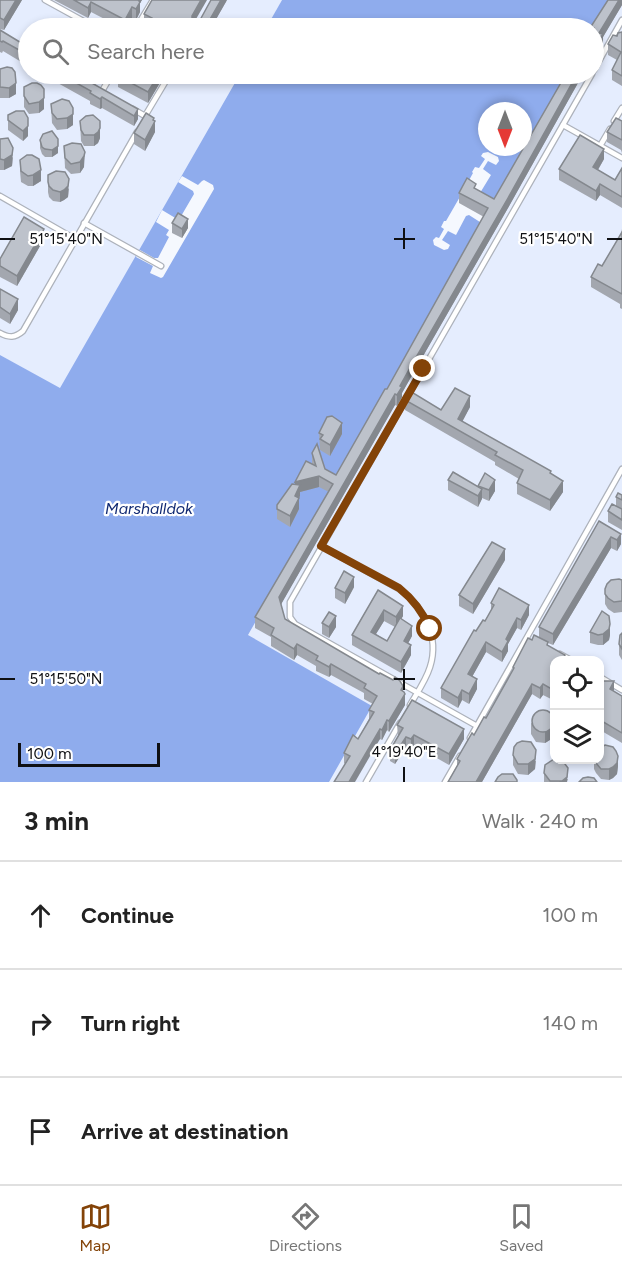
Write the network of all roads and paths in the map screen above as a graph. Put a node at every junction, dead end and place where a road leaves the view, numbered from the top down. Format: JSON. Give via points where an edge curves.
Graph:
{"nodes":[{"id":1,"x":45,"y":0,"type":"edge"},
{"id":2,"x":153,"y":0,"type":"edge"},
{"id":3,"x":78,"y":18,"type":"edge"},
{"id":4,"x":142,"y":18,"type":"edge"},
{"id":5,"x":622,"y":20,"type":"edge"},
{"id":6,"x":604,"y":52,"type":"edge"},
{"id":7,"x":106,"y":84,"type":"edge"},
{"id":8,"x":164,"y":84,"type":"edge"},
{"id":9,"x":586,"y":84,"type":"edge"},
{"id":10,"x":92,"y":85,"type":"edge"},
{"id":11,"x":102,"y":91,"type":"junction"},
{"id":12,"x":111,"y":96,"type":"edge"},
{"id":13,"x":128,"y":106,"type":"edge"},
{"id":14,"x":622,"y":108,"type":"edge"},
{"id":15,"x":146,"y":116,"type":"junction"},
{"id":16,"x":562,"y":125,"type":"junction"},
{"id":17,"x":600,"y":146,"type":"junction"},
{"id":18,"x":622,"y":158,"type":"edge"},
{"id":19,"x":0,"y":196,"type":"edge"},
{"id":20,"x":84,"y":223,"type":"junction"},
{"id":21,"x":75,"y":239,"type":"junction"},
{"id":22,"x":161,"y":266,"type":"dead end"},
{"id":23,"x":0,"y":333,"type":"edge"},
{"id":24,"x":622,"y":468,"type":"edge"},
{"id":25,"x":602,"y":504,"type":"junction"},
{"id":26,"x":612,"y":510,"type":"edge"},
{"id":27,"x":321,"y":546,"type":"junction"},
{"id":28,"x":527,"y":636,"type":"junction"},
{"id":29,"x":536,"y":641,"type":"edge"},
{"id":30,"x":554,"y":651,"type":"edge"},
{"id":31,"x":563,"y":656,"type":"edge"},
{"id":32,"x":604,"y":679,"type":"edge"},
{"id":33,"x":622,"y":690,"type":"edge"},
{"id":34,"x":417,"y":692,"type":"junction"},
{"id":35,"x":406,"y":712,"type":"edge"},
{"id":36,"x":400,"y":722,"type":"edge"},
{"id":37,"x":477,"y":726,"type":"junction"},
{"id":38,"x":466,"y":744,"type":"edge"},
{"id":39,"x":461,"y":754,"type":"edge"},
{"id":40,"x":366,"y":782,"type":"edge"},
{"id":41,"x":445,"y":782,"type":"edge"}],
"edges":[{"from":1,"to":3,"type":"lane"},
{"from":2,"to":4,"type":"lane"},
{"from":5,"to":6,"type":"lane"},
{"from":7,"to":11,"type":"lane"},
{"from":8,"to":15,"type":"lane"},
{"from":9,"to":16,"type":"lane"},
{"from":10,"to":11,"type":"lane"},
{"from":11,"to":12,"type":"lane"},
{"from":13,"to":15,"type":"lane"},
{"from":14,"to":17,"type":"lane"},
{"from":15,"to":20,"type":"lane"},
{"from":16,"to":17,"type":"lane"},
{"from":16,"to":27,"type":"lane"},
{"from":17,"to":18,"type":"lane"},
{"from":19,"to":21,"type":"lane"},
{"from":20,"to":21,"type":"lane"},
{"from":20,"to":22,"type":"lane"},
{"from":21,"to":23,"type":"lane","via":[[23,331],[12,337]]},
{"from":24,"to":25,"type":"lane"},
{"from":25,"to":26,"type":"lane"},
{"from":25,"to":28,"type":"lane"},
{"from":27,"to":34,"type":"lane","via":[[399,588],[417,604],[430,629],[433,652],[426,678]]},
{"from":27,"to":34,"type":"lane","via":[[290,602],[295,624]]},
{"from":28,"to":29,"type":"lane"},
{"from":28,"to":37,"type":"lane"},
{"from":30,"to":31,"type":"lane"},
{"from":32,"to":33,"type":"lane"},
{"from":34,"to":35,"type":"lane"},
{"from":34,"to":37,"type":"lane"},
{"from":36,"to":40,"type":"lane"},
{"from":37,"to":38,"type":"lane"},
{"from":39,"to":41,"type":"lane"}]}
